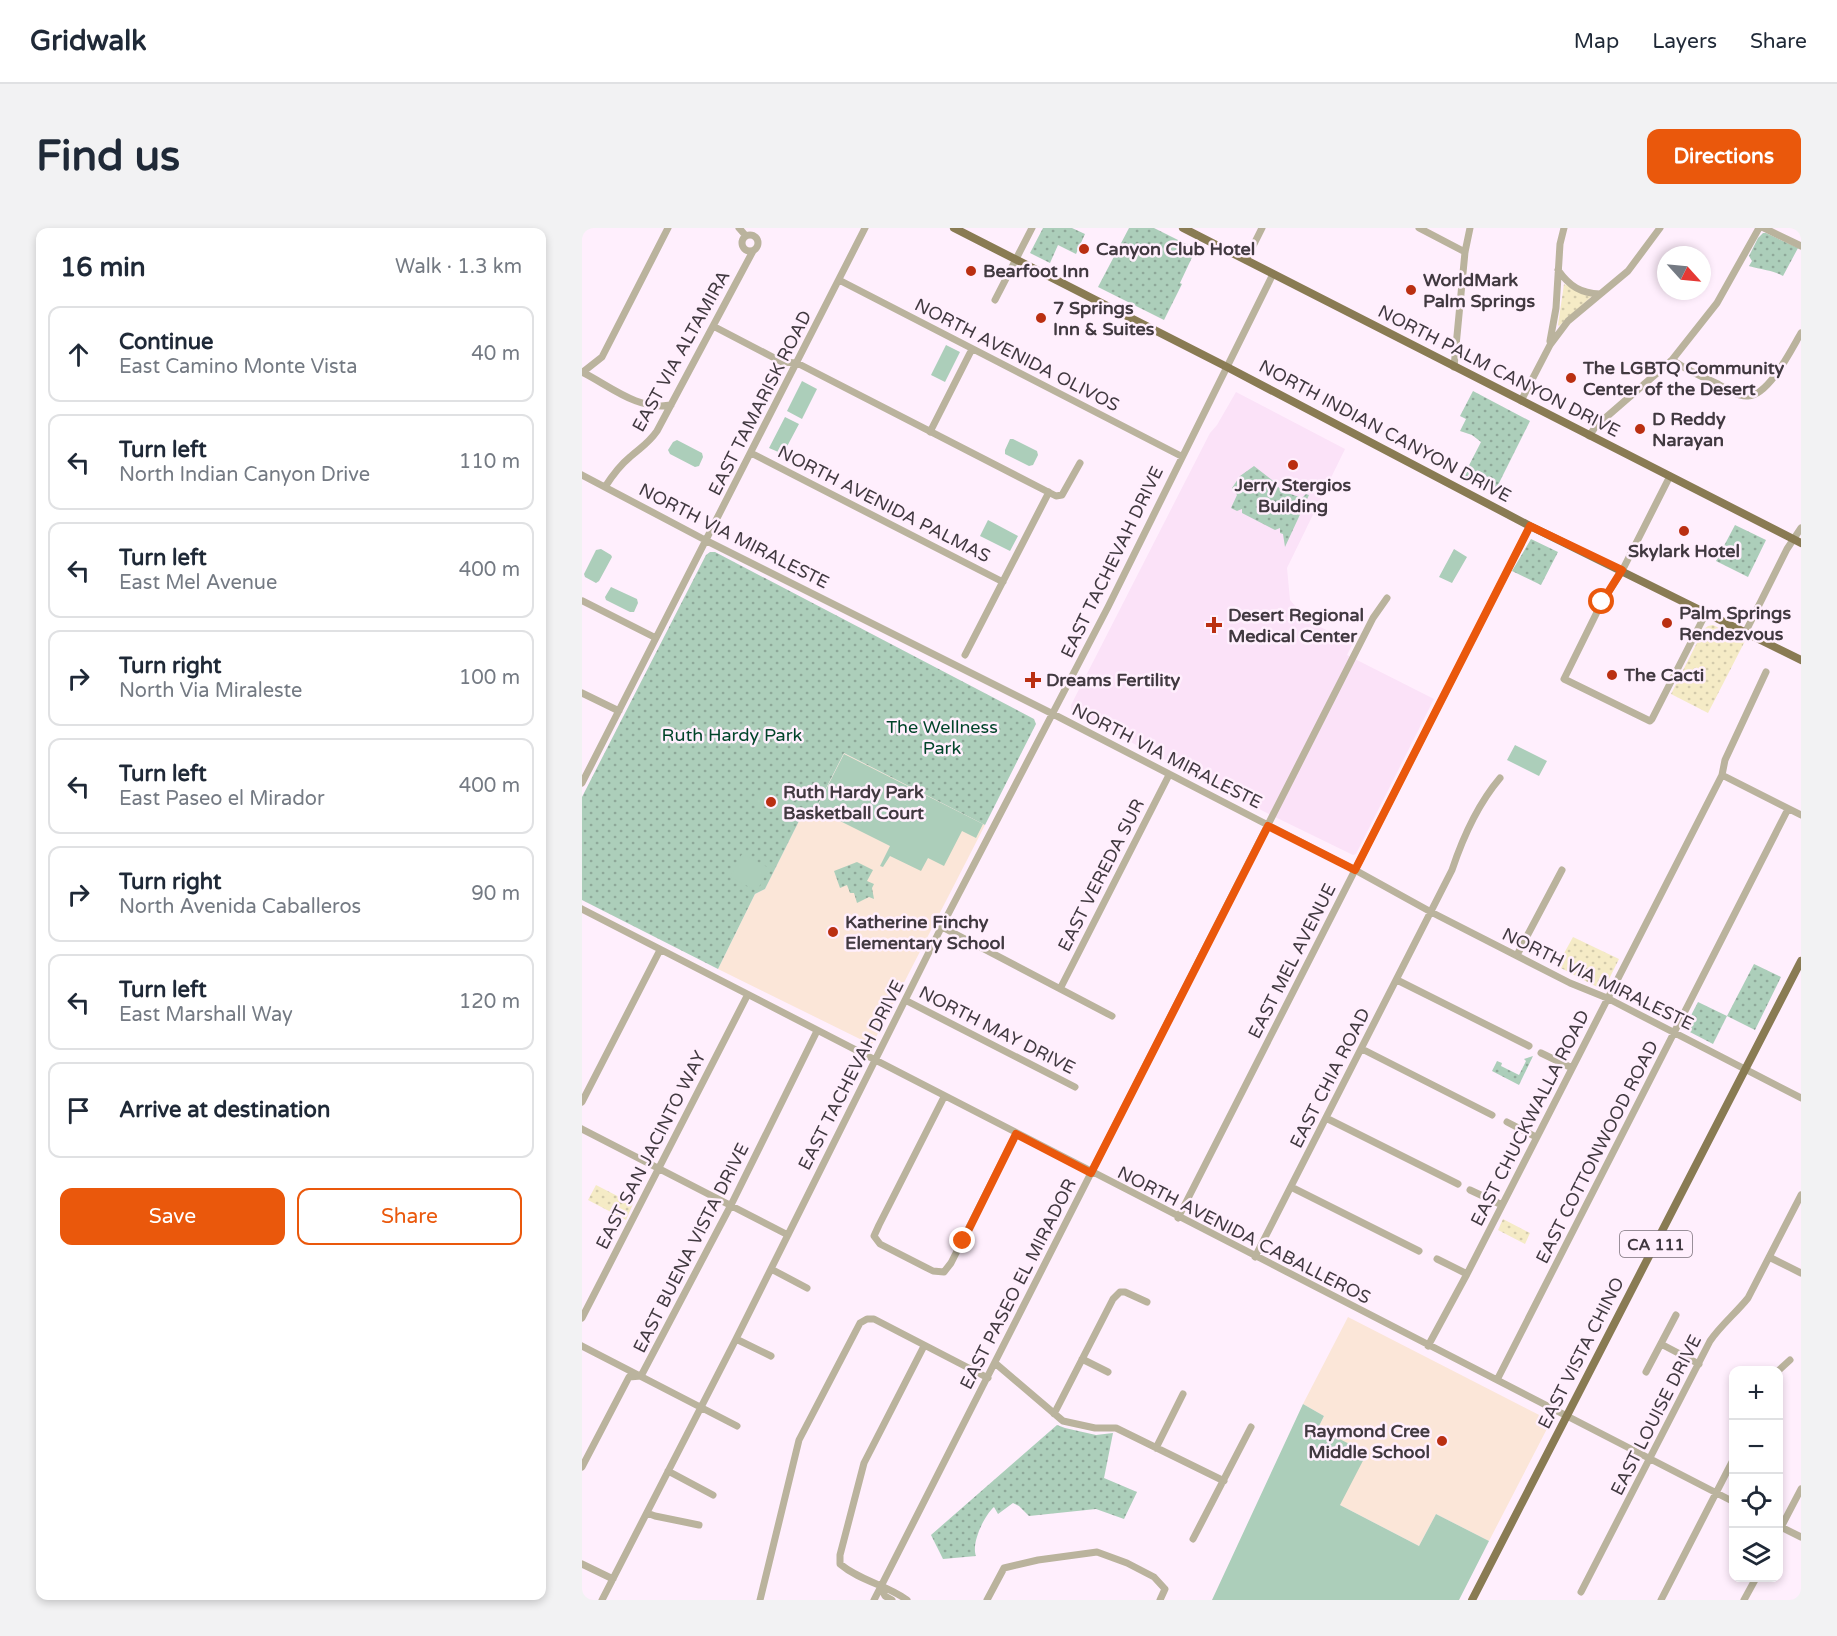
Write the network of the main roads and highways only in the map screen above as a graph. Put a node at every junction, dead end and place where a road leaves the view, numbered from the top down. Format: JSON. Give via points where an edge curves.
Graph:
{"nodes":[{"id":1,"x":954,"y":228,"type":"edge"},
{"id":2,"x":1183,"y":228,"type":"edge"},
{"id":3,"x":1797,"y":541,"type":"edge"},
{"id":4,"x":1801,"y":660,"type":"edge"},
{"id":5,"x":1801,"y":962,"type":"edge"},
{"id":6,"x":1472,"y":1600,"type":"edge"}],
"edges":[{"from":1,"to":4,"type":"main road","name":"NORTH INDIAN CANYON DRIVE","via":[[1530,526]]},
{"from":2,"to":3,"type":"main road","name":"NORTH PALM CANYON DRIVE"},
{"from":5,"to":6,"type":"main road","name":"EAST VISTA CHINO","number":"CA 111"}]}
